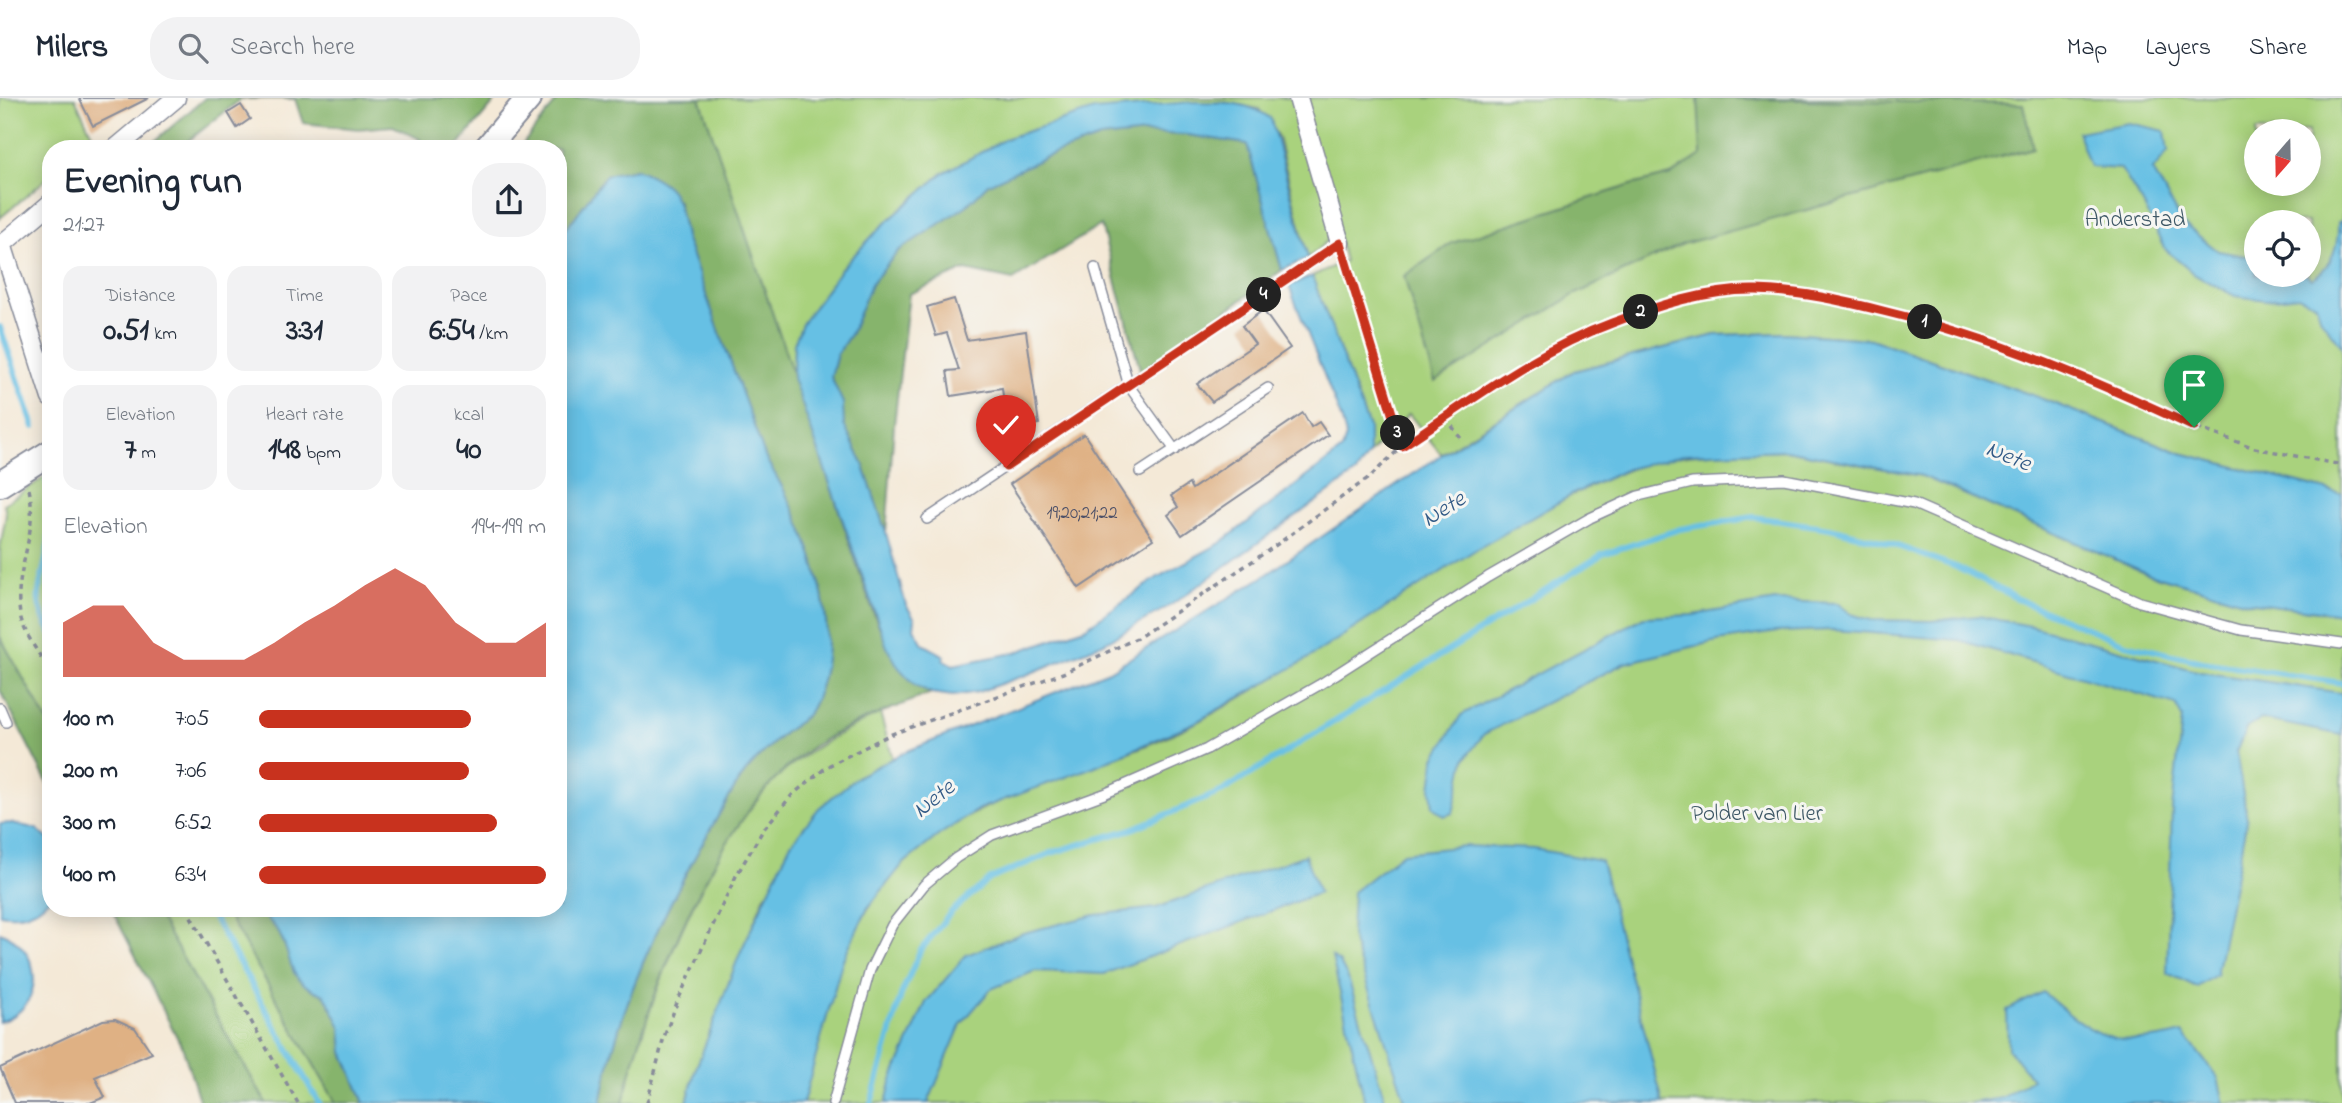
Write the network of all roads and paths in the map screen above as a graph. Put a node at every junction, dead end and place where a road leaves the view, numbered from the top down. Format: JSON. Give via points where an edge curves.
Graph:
{"nodes":[{"id":1,"x":176,"y":98,"type":"edge"},
{"id":2,"x":528,"y":98,"type":"edge"},
{"id":3,"x":1298,"y":98,"type":"edge"},
{"id":4,"x":127,"y":140,"type":"edge"},
{"id":5,"x":493,"y":140,"type":"edge"},
{"id":6,"x":42,"y":211,"type":"edge"},
{"id":7,"x":1340,"y":243,"type":"junction"},
{"id":8,"x":1,"y":245,"type":"edge"},
{"id":9,"x":1095,"y":268,"type":"dead end"},
{"id":10,"x":42,"y":370,"type":"edge"},
{"id":11,"x":1129,"y":386,"type":"junction"},
{"id":12,"x":1268,"y":388,"type":"dead end"},
{"id":13,"x":1446,"y":418,"type":"junction"},
{"id":14,"x":1462,"y":440,"type":"dead end"},
{"id":15,"x":1402,"y":446,"type":"junction"},
{"id":16,"x":1175,"y":450,"type":"junction"},
{"id":17,"x":42,"y":458,"type":"edge"},
{"id":18,"x":2342,"y":465,"type":"edge"},
{"id":19,"x":22,"y":470,"type":"junction"},
{"id":20,"x":1140,"y":472,"type":"dead end"},
{"id":21,"x":0,"y":484,"type":"edge"},
{"id":22,"x":927,"y":519,"type":"dead end"},
{"id":23,"x":2342,"y":643,"type":"edge"},
{"id":24,"x":42,"y":656,"type":"edge"},
{"id":25,"x":0,"y":708,"type":"edge"},
{"id":26,"x":6,"y":722,"type":"dead end"},
{"id":27,"x":191,"y":917,"type":"edge"},
{"id":28,"x":298,"y":1103,"type":"edge"},
{"id":29,"x":647,"y":1103,"type":"edge"},
{"id":30,"x":833,"y":1103,"type":"edge"}],
"edges":[{"from":1,"to":4,"type":"street"},
{"from":2,"to":5,"type":"main road"},
{"from":3,"to":7,"type":"street"},
{"from":6,"to":8,"type":"street"},
{"from":7,"to":11,"type":"lane"},
{"from":7,"to":15,"type":"path"},
{"from":8,"to":10,"type":"street"},
{"from":9,"to":11,"type":"lane"},
{"from":11,"to":16,"type":"lane"},
{"from":11,"to":22,"type":"lane"},
{"from":12,"to":16,"type":"lane"},
{"from":13,"to":14,"type":"path"},
{"from":13,"to":15,"type":"path"},
{"from":13,"to":18,"type":"path","via":[[1498,379],[1609,324],[1691,299],[1755,290],[1801,294],[1914,318],[2018,350],[2194,427],[2255,448]]},
{"from":15,"to":29,"type":"path","via":[[1371,475],[1272,548],[1139,638],[1063,673],[889,735],[828,766],[792,795],[764,830],[706,936],[664,1037]]},
{"from":16,"to":20,"type":"lane"},
{"from":17,"to":19,"type":"main road"},
{"from":19,"to":21,"type":"main road"},
{"from":19,"to":24,"type":"path","via":[[32,502],[30,546],[19,585],[20,616]]},
{"from":23,"to":30,"type":"lane","via":[[2241,630],[2140,601],[1914,504],[1784,479],[1692,483],[1638,496],[1590,517],[1488,577],[1207,750],[992,835],[956,858],[924,885],[892,925],[870,970]]},
{"from":25,"to":26,"type":"lane"},
{"from":27,"to":28,"type":"path"}]}
